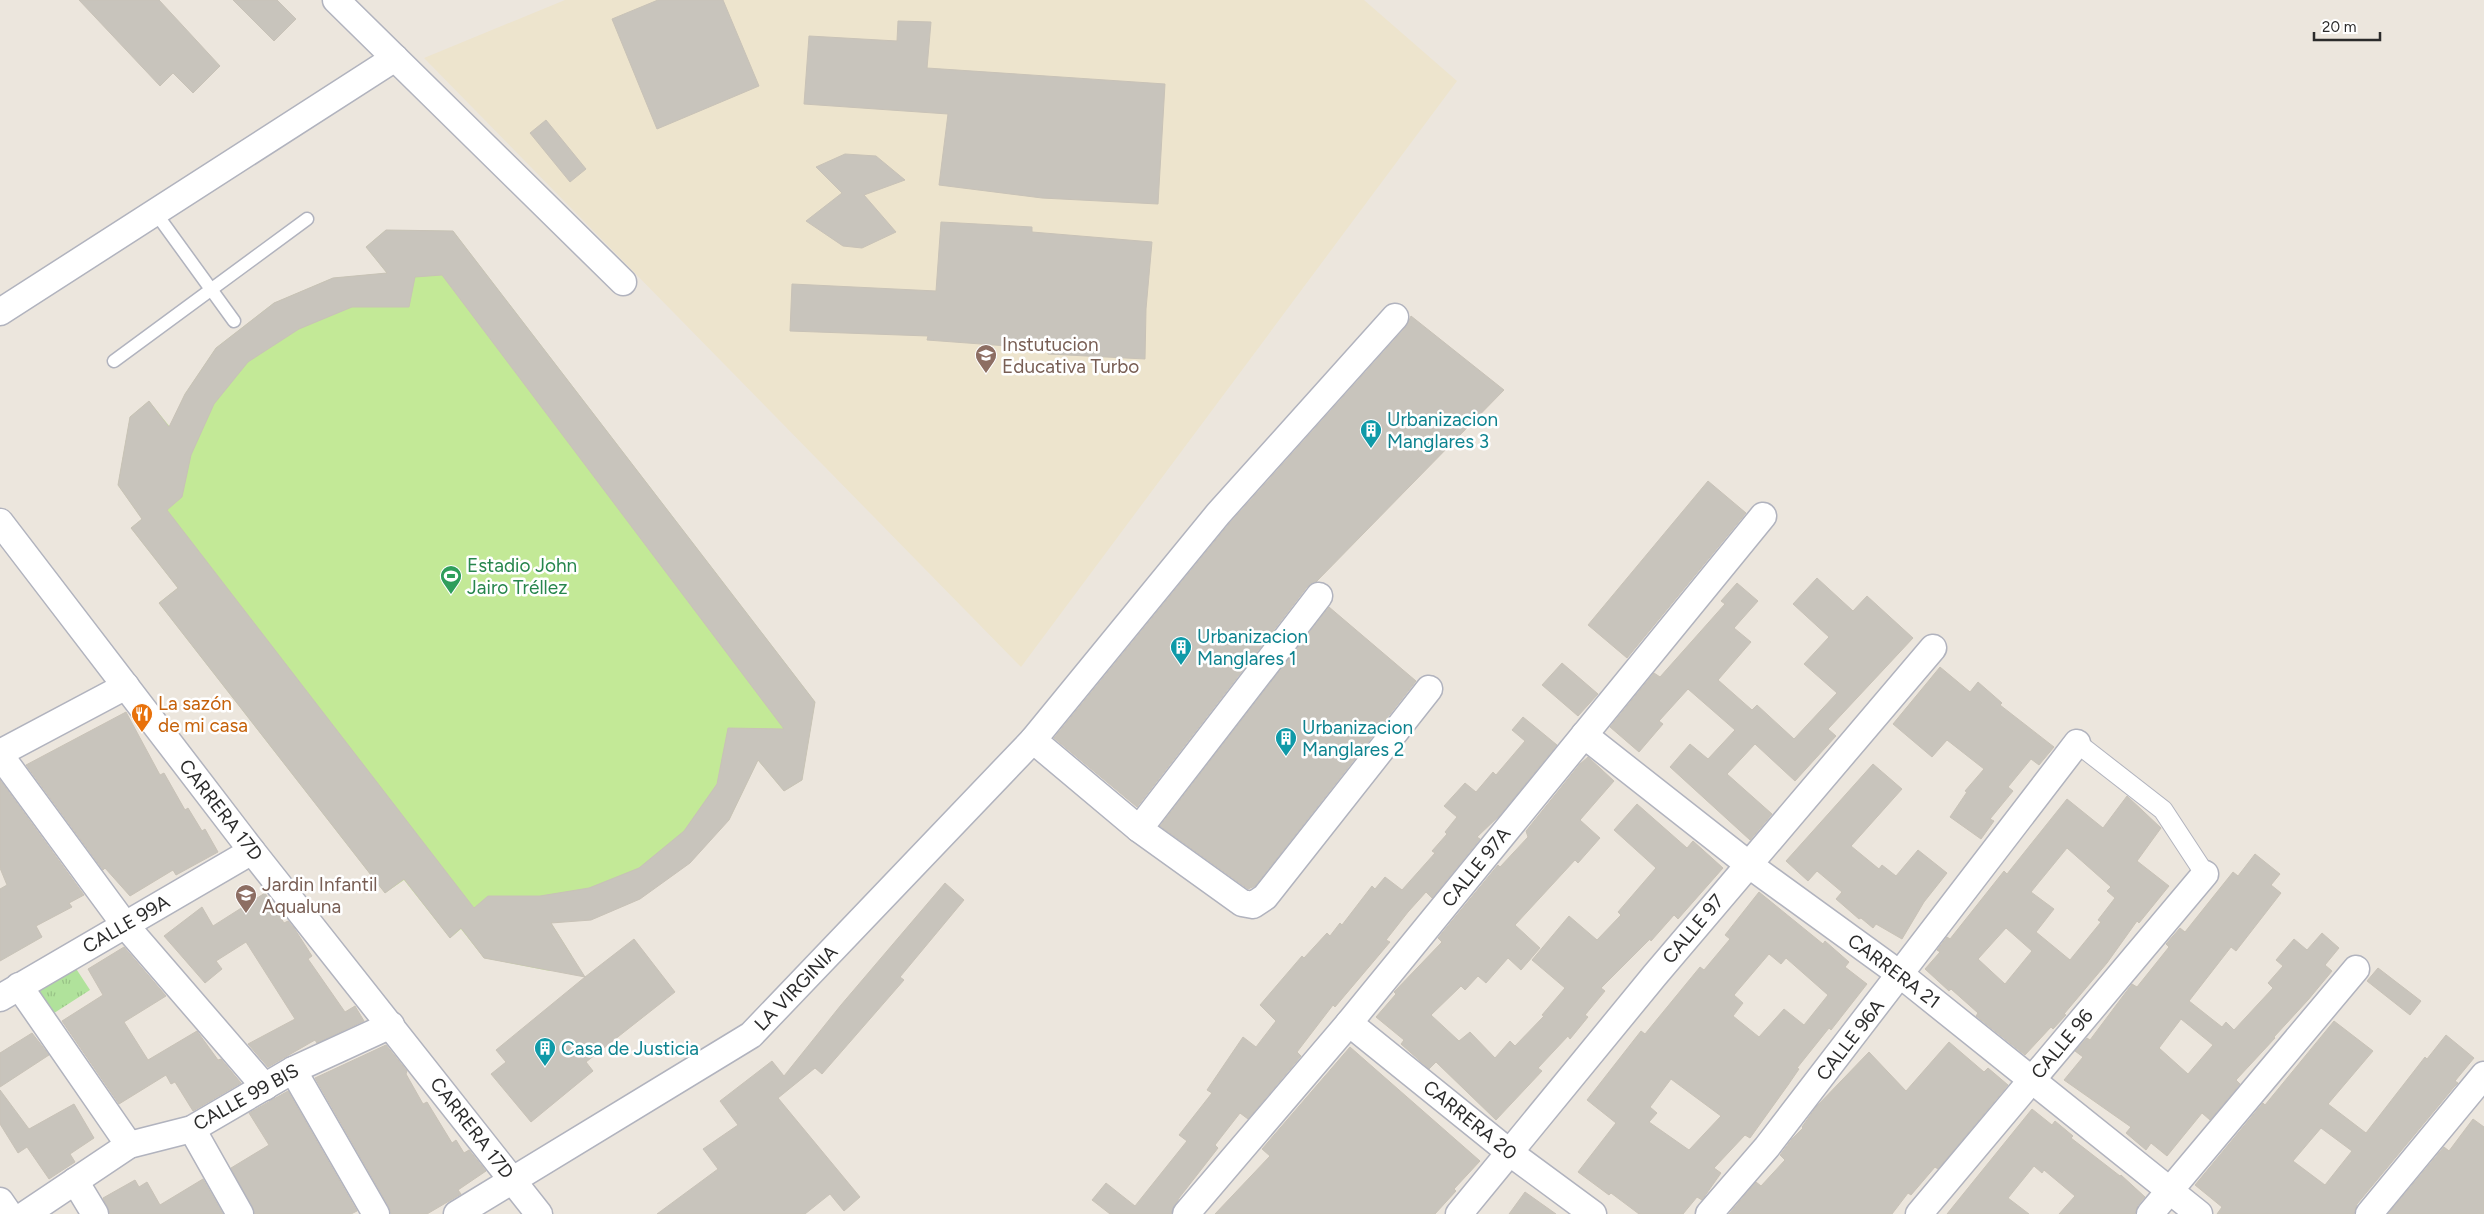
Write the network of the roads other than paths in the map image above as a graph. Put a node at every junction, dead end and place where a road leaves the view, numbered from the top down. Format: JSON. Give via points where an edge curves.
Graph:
{"nodes":[{"id":1,"x":336,"y":0,"type":"edge"},
{"id":2,"x":395,"y":58,"type":"junction"},
{"id":3,"x":155,"y":212,"type":"junction"},
{"id":4,"x":307,"y":219,"type":"dead end"},
{"id":5,"x":623,"y":282,"type":"dead end"},
{"id":6,"x":211,"y":290,"type":"junction"},
{"id":7,"x":0,"y":312,"type":"edge"},
{"id":8,"x":1395,"y":317,"type":"dead end"},
{"id":9,"x":234,"y":321,"type":"dead end"},
{"id":10,"x":114,"y":361,"type":"dead end"},
{"id":11,"x":1763,"y":516,"type":"dead end"},
{"id":12,"x":1,"y":524,"type":"edge"},
{"id":13,"x":1319,"y":596,"type":"dead end"},
{"id":14,"x":1933,"y":648,"type":"dead end"},
{"id":15,"x":126,"y":686,"type":"junction"},
{"id":16,"x":1429,"y":689,"type":"dead end"},
{"id":17,"x":1584,"y":734,"type":"junction"},
{"id":18,"x":1033,"y":740,"type":"junction"},
{"id":19,"x":2077,"y":743,"type":"joint"},
{"id":20,"x":0,"y":754,"type":"edge"},
{"id":21,"x":1139,"y":829,"type":"junction"},
{"id":22,"x":252,"y":851,"type":"junction"},
{"id":23,"x":1748,"y":864,"type":"junction"},
{"id":24,"x":2206,"y":874,"type":"joint"},
{"id":25,"x":125,"y":924,"type":"junction"},
{"id":26,"x":2356,"y":969,"type":"dead end"},
{"id":27,"x":1901,"y":974,"type":"junction"},
{"id":28,"x":6,"y":992,"type":"edge"},
{"id":29,"x":1349,"y":1023,"type":"junction"},
{"id":30,"x":391,"y":1025,"type":"junction"},
{"id":31,"x":293,"y":1070,"type":"junction"},
{"id":32,"x":2484,"y":1075,"type":"edge"},
{"id":33,"x":2032,"y":1080,"type":"junction"},
{"id":34,"x":266,"y":1087,"type":"junction"},
{"id":35,"x":192,"y":1128,"type":"junction"},
{"id":36,"x":129,"y":1145,"type":"junction"},
{"id":37,"x":1509,"y":1152,"type":"junction"},
{"id":38,"x":514,"y":1180,"type":"junction"},
{"id":39,"x":75,"y":1181,"type":"junction"},
{"id":40,"x":2170,"y":1190,"type":"junction"},
{"id":41,"x":0,"y":1201,"type":"edge"},
{"id":42,"x":9,"y":1214,"type":"edge"},
{"id":43,"x":26,"y":1214,"type":"edge"},
{"id":44,"x":95,"y":1214,"type":"edge"},
{"id":45,"x":240,"y":1214,"type":"edge"},
{"id":46,"x":376,"y":1214,"type":"edge"},
{"id":47,"x":457,"y":1214,"type":"edge"},
{"id":48,"x":539,"y":1214,"type":"edge"},
{"id":49,"x":1186,"y":1214,"type":"edge"},
{"id":50,"x":1459,"y":1214,"type":"edge"},
{"id":51,"x":1593,"y":1214,"type":"edge"},
{"id":52,"x":1709,"y":1214,"type":"edge"},
{"id":53,"x":1919,"y":1214,"type":"edge"},
{"id":54,"x":2150,"y":1214,"type":"edge"},
{"id":55,"x":2199,"y":1214,"type":"edge"},
{"id":56,"x":2369,"y":1214,"type":"edge"}],
"edges":[{"from":1,"to":2,"type":"street"},
{"from":2,"to":3,"type":"street"},
{"from":2,"to":5,"type":"street"},
{"from":3,"to":6,"type":"lane"},
{"from":3,"to":7,"type":"street"},
{"from":4,"to":6,"type":"lane"},
{"from":6,"to":9,"type":"lane"},
{"from":6,"to":10,"type":"lane"},
{"from":8,"to":18,"type":"street","name":"LA VIRGINIA","via":[[1218,514]]},
{"from":11,"to":17,"type":"street","name":"CALLE 97A"},
{"from":12,"to":15,"type":"street","name":"CARRERA 17D"},
{"from":13,"to":21,"type":"street"},
{"from":14,"to":23,"type":"street","name":"CALLE 97"},
{"from":15,"to":20,"type":"street"},
{"from":15,"to":22,"type":"street","name":"CARRERA 17D"},
{"from":16,"to":21,"type":"street","via":[[1265,897],[1253,905],[1242,903]]},
{"from":17,"to":23,"type":"street","name":"CARRERA 21"},
{"from":17,"to":29,"type":"street","name":"CALLE 97A"},
{"from":18,"to":21,"type":"street"},
{"from":18,"to":38,"type":"street","name":"LA VIRGINIA","via":[[751,1035]]},
{"from":19,"to":24,"type":"street","via":[[2163,810]]},
{"from":19,"to":27,"type":"street","name":"CALLE 96A"},
{"from":20,"to":25,"type":"street"},
{"from":22,"to":25,"type":"street","name":"CALLE 99A"},
{"from":22,"to":30,"type":"street","name":"CARRERA 17D"},
{"from":23,"to":27,"type":"street","name":"CARRERA 21"},
{"from":23,"to":37,"type":"street","name":"CALLE 97"},
{"from":24,"to":33,"type":"street","name":"CALLE 96"},
{"from":25,"to":28,"type":"street","name":"CALLE 99A"},
{"from":25,"to":34,"type":"street"},
{"from":26,"to":40,"type":"street"},
{"from":27,"to":33,"type":"street","name":"CARRERA 21"},
{"from":27,"to":52,"type":"street","name":"CALLE 96A","via":[[1767,1146]]},
{"from":28,"to":36,"type":"street"},
{"from":29,"to":37,"type":"street","name":"CARRERA 20"},
{"from":29,"to":49,"type":"street","name":"CALLE 97A"},
{"from":30,"to":31,"type":"street","name":"CALLE 99 BIS"},
{"from":30,"to":38,"type":"street","name":"CARRERA 17D"},
{"from":31,"to":34,"type":"street","name":"CALLE 99 BIS"},
{"from":31,"to":46,"type":"street"},
{"from":32,"to":56,"type":"street"},
{"from":33,"to":40,"type":"street","name":"CARRERA 21"},
{"from":33,"to":53,"type":"street","name":"CALLE 96"},
{"from":34,"to":35,"type":"street","name":"CALLE 99 BIS"},
{"from":35,"to":36,"type":"street","name":"CALLE 99 BIS"},
{"from":35,"to":45,"type":"street"},
{"from":36,"to":39,"type":"street","name":"CALLE 99 BIS"},
{"from":37,"to":50,"type":"street","name":"CALLE 97"},
{"from":37,"to":51,"type":"street","name":"CARRERA 20"},
{"from":38,"to":47,"type":"street","name":"LA VIRGINIA"},
{"from":38,"to":48,"type":"street","name":"CARRERA 17D"},
{"from":39,"to":43,"type":"street","name":"CALLE 99 BIS"},
{"from":39,"to":44,"type":"street"},
{"from":40,"to":54,"type":"street"},
{"from":40,"to":55,"type":"street","name":"CARRERA 21"},
{"from":41,"to":42,"type":"street"}]}
